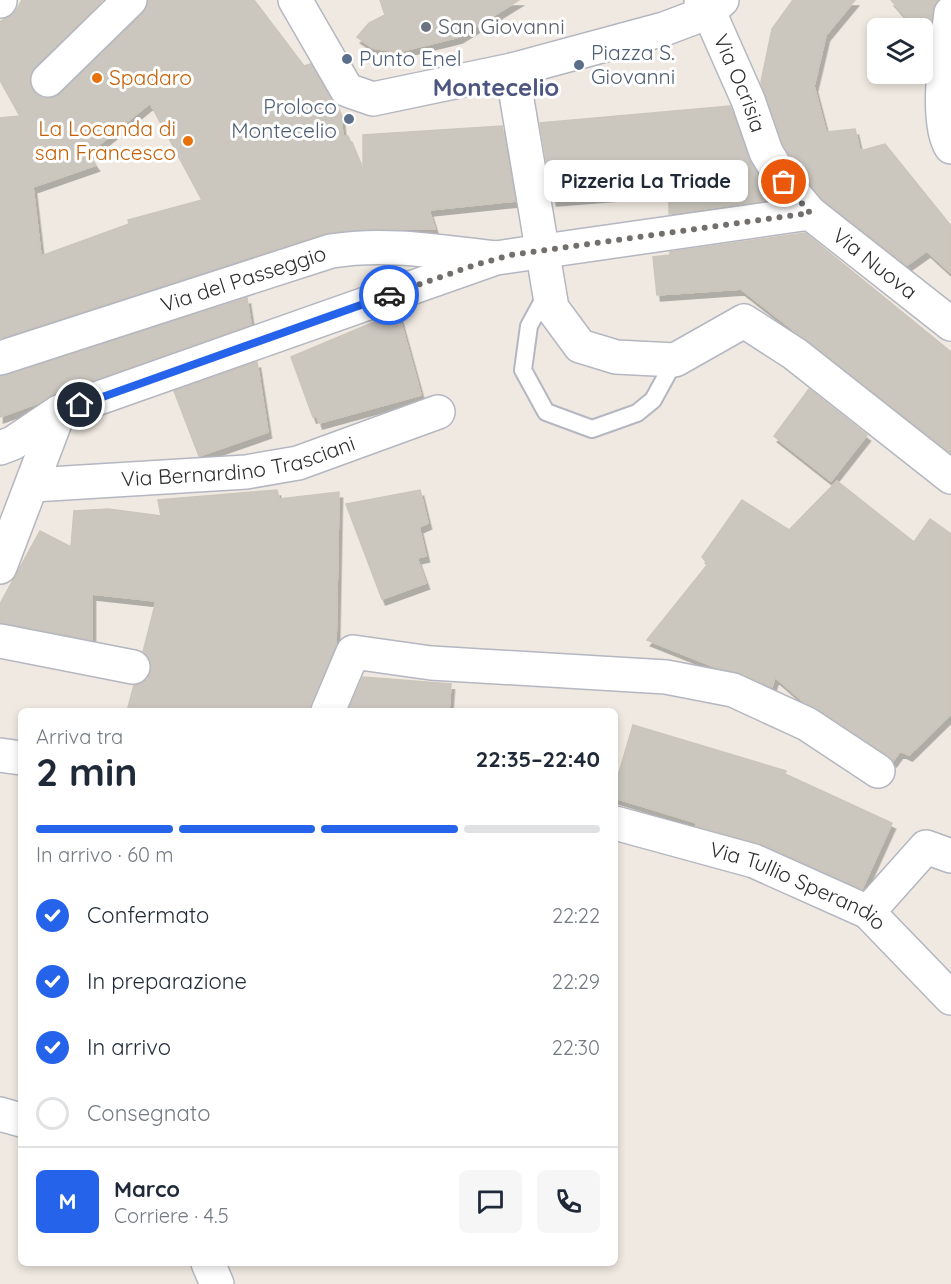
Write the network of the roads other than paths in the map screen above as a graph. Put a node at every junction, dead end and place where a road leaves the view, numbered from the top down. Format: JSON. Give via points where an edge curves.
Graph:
{"nodes":[{"id":1,"x":130,"y":0,"type":"edge"},
{"id":2,"x":295,"y":0,"type":"edge"},
{"id":3,"x":711,"y":4,"type":"edge"},
{"id":4,"x":951,"y":13,"type":"edge"},
{"id":5,"x":512,"y":70,"type":"junction"},
{"id":6,"x":48,"y":80,"type":"dead end"},
{"id":7,"x":951,"y":147,"type":"edge"},
{"id":8,"x":810,"y":213,"type":"junction"},
{"id":9,"x":544,"y":250,"type":"junction"},
{"id":10,"x":496,"y":258,"type":"junction"},
{"id":11,"x":549,"y":290,"type":"junction"},
{"id":12,"x":951,"y":324,"type":"edge"},
{"id":13,"x":0,"y":358,"type":"edge"},
{"id":14,"x":675,"y":360,"type":"junction"},
{"id":15,"x":60,"y":412,"type":"junction"},
{"id":16,"x":438,"y":412,"type":"dead end"},
{"id":17,"x":0,"y":448,"type":"edge"},
{"id":18,"x":951,"y":477,"type":"edge"},
{"id":19,"x":33,"y":486,"type":"junction"},
{"id":20,"x":0,"y":567,"type":"edge"},
{"id":21,"x":0,"y":641,"type":"edge"},
{"id":22,"x":133,"y":667,"type":"dead end"},
{"id":23,"x":329,"y":708,"type":"edge"},
{"id":24,"x":0,"y":756,"type":"edge"},
{"id":25,"x":18,"y":758,"type":"edge"},
{"id":26,"x":878,"y":771,"type":"dead end"},
{"id":27,"x":618,"y":824,"type":"edge"},
{"id":28,"x":951,"y":856,"type":"edge"},
{"id":29,"x":868,"y":912,"type":"junction"},
{"id":30,"x":951,"y":998,"type":"edge"},
{"id":31,"x":0,"y":1114,"type":"edge"},
{"id":32,"x":18,"y":1119,"type":"edge"},
{"id":33,"x":209,"y":1266,"type":"edge"},
{"id":34,"x":218,"y":1284,"type":"edge"}],
"edges":[{"from":1,"to":6,"type":"street"},
{"from":2,"to":5,"type":"street","via":[[347,90],[373,99]]},
{"from":3,"to":5,"type":"street","via":[[664,29]]},
{"from":3,"to":8,"type":"street","name":"Via Ocrisia","via":[[766,152]]},
{"from":4,"to":7,"type":"street","via":[[943,75],[945,137]]},
{"from":5,"to":9,"type":"street"},
{"from":8,"to":9,"type":"street","name":"Via Nuova"},
{"from":8,"to":12,"type":"street","name":"Via Nuova"},
{"from":9,"to":10,"type":"street","name":"Via Nuova"},
{"from":9,"to":11,"type":"street"},
{"from":10,"to":13,"type":"street","name":"Via del Passeggio","via":[[400,247],[331,251]]},
{"from":10,"to":15,"type":"street"},
{"from":11,"to":14,"type":"street","via":[[552,308],[580,346],[616,357]]},
{"from":11,"to":14,"type":"lane","via":[[529,326],[523,370],[546,412],[592,429],[637,413],[653,400]]},
{"from":14,"to":18,"type":"street","via":[[744,321],[795,354]]},
{"from":15,"to":17,"type":"street"},
{"from":15,"to":19,"type":"street"},
{"from":16,"to":19,"type":"street","name":"Via Bernardino Trasciani","via":[[298,463],[246,472]]},
{"from":19,"to":20,"type":"street"},
{"from":21,"to":22,"type":"street"},
{"from":23,"to":26,"type":"street","via":[[352,652],[431,663],[666,677],[733,690],[807,723]]},
{"from":24,"to":25,"type":"street"},
{"from":27,"to":29,"type":"street","name":"Via Tullio Sperandio","via":[[754,861]]},
{"from":28,"to":29,"type":"street","via":[[926,847]]},
{"from":29,"to":30,"type":"street","name":"Via Tullio Sperandio"},
{"from":31,"to":32,"type":"street"},
{"from":33,"to":34,"type":"street"}]}
